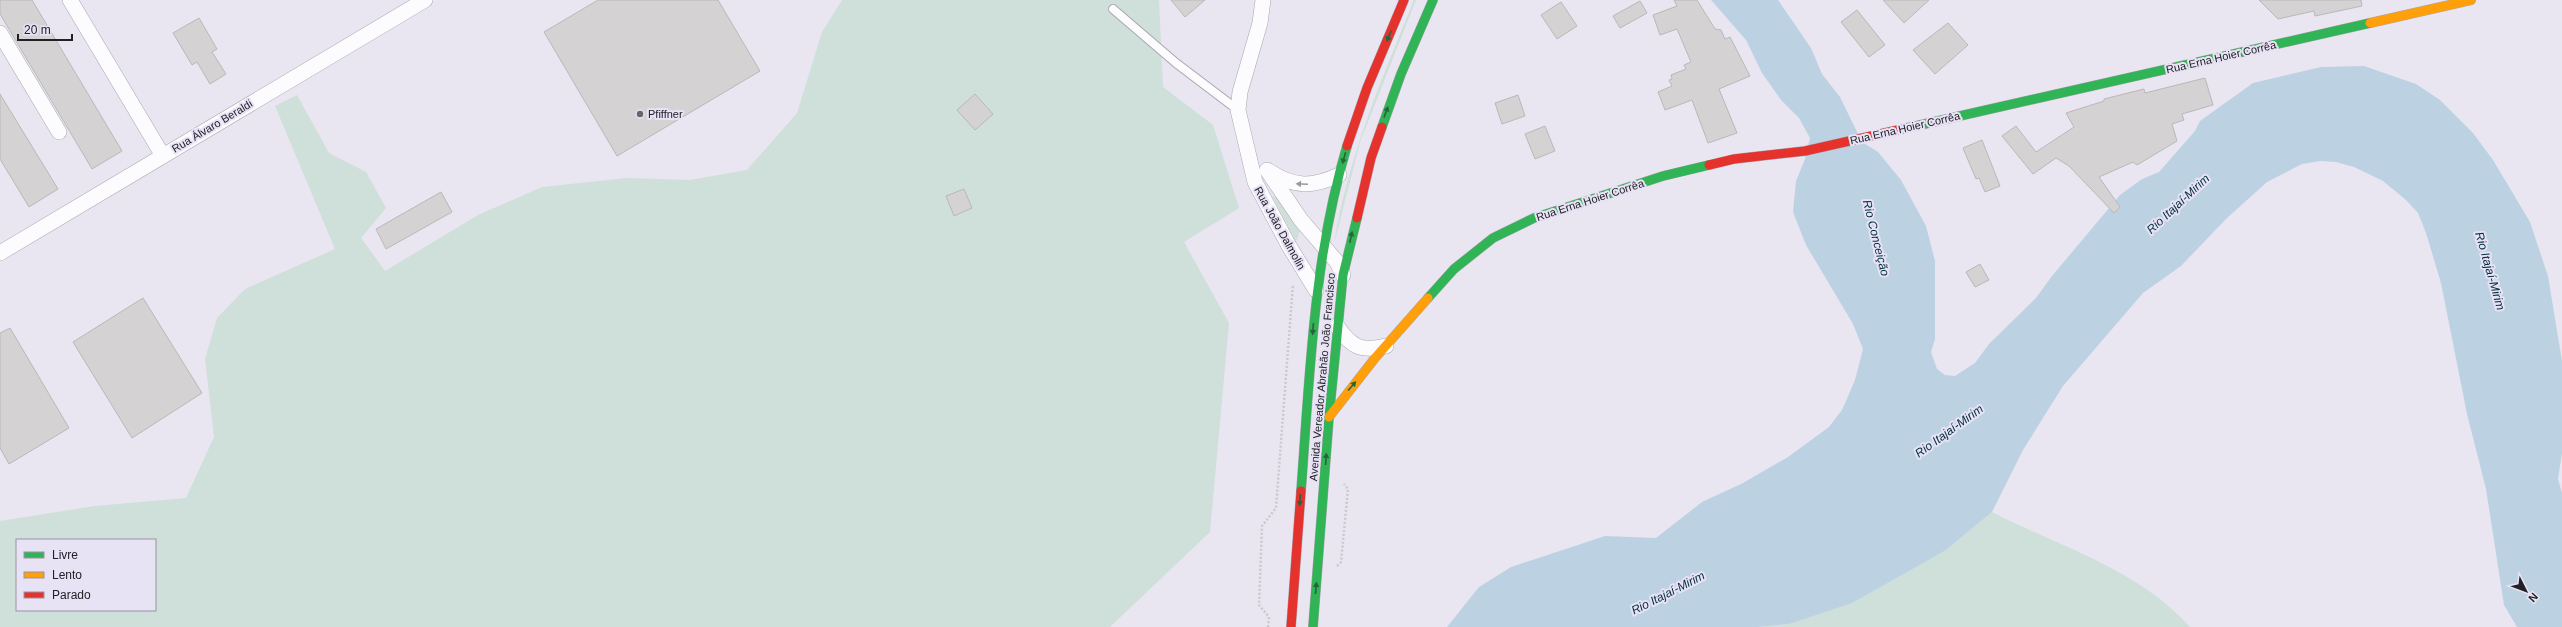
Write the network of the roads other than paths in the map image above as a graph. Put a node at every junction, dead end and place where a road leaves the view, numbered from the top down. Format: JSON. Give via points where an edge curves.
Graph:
{"nodes":[{"id":1,"x":70,"y":0,"type":"edge"},
{"id":2,"x":424,"y":0,"type":"edge"},
{"id":3,"x":1263,"y":0,"type":"edge"},
{"id":4,"x":1404,"y":0,"type":"edge"},
{"id":5,"x":1432,"y":0,"type":"edge"},
{"id":6,"x":2471,"y":0,"type":"edge"},
{"id":7,"x":2421,"y":6,"type":"edge"},
{"id":8,"x":1113,"y":9,"type":"dead end"},
{"id":9,"x":0,"y":33,"type":"edge"},
{"id":10,"x":1238,"y":110,"type":"junction"},
{"id":11,"x":59,"y":132,"type":"dead end"},
{"id":12,"x":1246,"y":140,"type":"junction"},
{"id":13,"x":163,"y":156,"type":"junction"},
{"id":14,"x":1267,"y":170,"type":"junction"},
{"id":15,"x":1339,"y":175,"type":"junction"},
{"id":16,"x":1322,"y":243,"type":"junction"},
{"id":17,"x":0,"y":253,"type":"edge"},
{"id":18,"x":1343,"y":276,"type":"junction"},
{"id":19,"x":1316,"y":290,"type":"junction"},
{"id":20,"x":1337,"y":326,"type":"junction"},
{"id":21,"x":1386,"y":346,"type":"junction"},
{"id":22,"x":1329,"y":417,"type":"junction"},
{"id":23,"x":1291,"y":627,"type":"edge"},
{"id":24,"x":1313,"y":627,"type":"edge"}],
"edges":[{"from":1,"to":13,"type":"street"},
{"from":2,"to":13,"type":"street","name":"Rua Álvaro Beraldi"},
{"from":3,"to":10,"type":"street","name":"Rua João Dalmolin","via":[[1260,23],[1240,92]]},
{"from":4,"to":15,"type":"main road","name":"Avenida Vereador Abrahão João Francisco","one_way":true,"via":[[1362,100]]},
{"from":18,"to":5,"type":"main road","name":"Avenida Vereador Abrahão João Francisco","one_way":true,"via":[[1371,158],[1401,74]]},
{"from":6,"to":7,"type":"main road","name":"Rua Erna Hoier Corrêa"},
{"from":7,"to":21,"type":"main road","name":"Rua Erna Hoier Corrêa","via":[[1805,150],[1734,159],[1686,170],[1540,216],[1504,231],[1483,244],[1454,269]]},
{"from":8,"to":10,"type":"lane"},
{"from":9,"to":11,"type":"street"},
{"from":10,"to":12,"type":"street","name":"Rua João Dalmolin"},
{"from":12,"to":14,"type":"street","name":"Rua João Dalmolin"},
{"from":12,"to":19,"type":"street","name":"Rua João Dalmolin","via":[[1255,182],[1296,260]]},
{"from":13,"to":17,"type":"street","name":"Rua Álvaro Beraldi"},
{"from":15,"to":14,"type":"street","name":"Rua João Dalmolin","one_way":true,"via":[[1317,184],[1301,185],[1286,181]]},
{"from":14,"to":16,"type":"street","name":"Rua João Dalmolin","via":[[1290,205]]},
{"from":15,"to":16,"type":"main road","name":"Avenida Vereador Abrahão João Francisco"},
{"from":16,"to":18,"type":"street","name":"Rua João Dalmolin"},
{"from":16,"to":19,"type":"main road","name":"Avenida Vereador Abrahão João Francisco"},
{"from":18,"to":20,"type":"main road","name":"Avenida Vereador Abrahão João Francisco"},
{"from":19,"to":23,"type":"main road","name":"Avenida Vereador Abrahão João Francisco","one_way":true},
{"from":20,"to":21,"type":"street","via":[[1352,344],[1363,349]]},
{"from":20,"to":22,"type":"main road","name":"Avenida Vereador Abrahão João Francisco"},
{"from":22,"to":21,"type":"main road","name":"Rua Erna Hoier Corrêa","one_way":true},
{"from":24,"to":22,"type":"main road","name":"Avenida Vereador Abrahão João Francisco","one_way":true}]}
